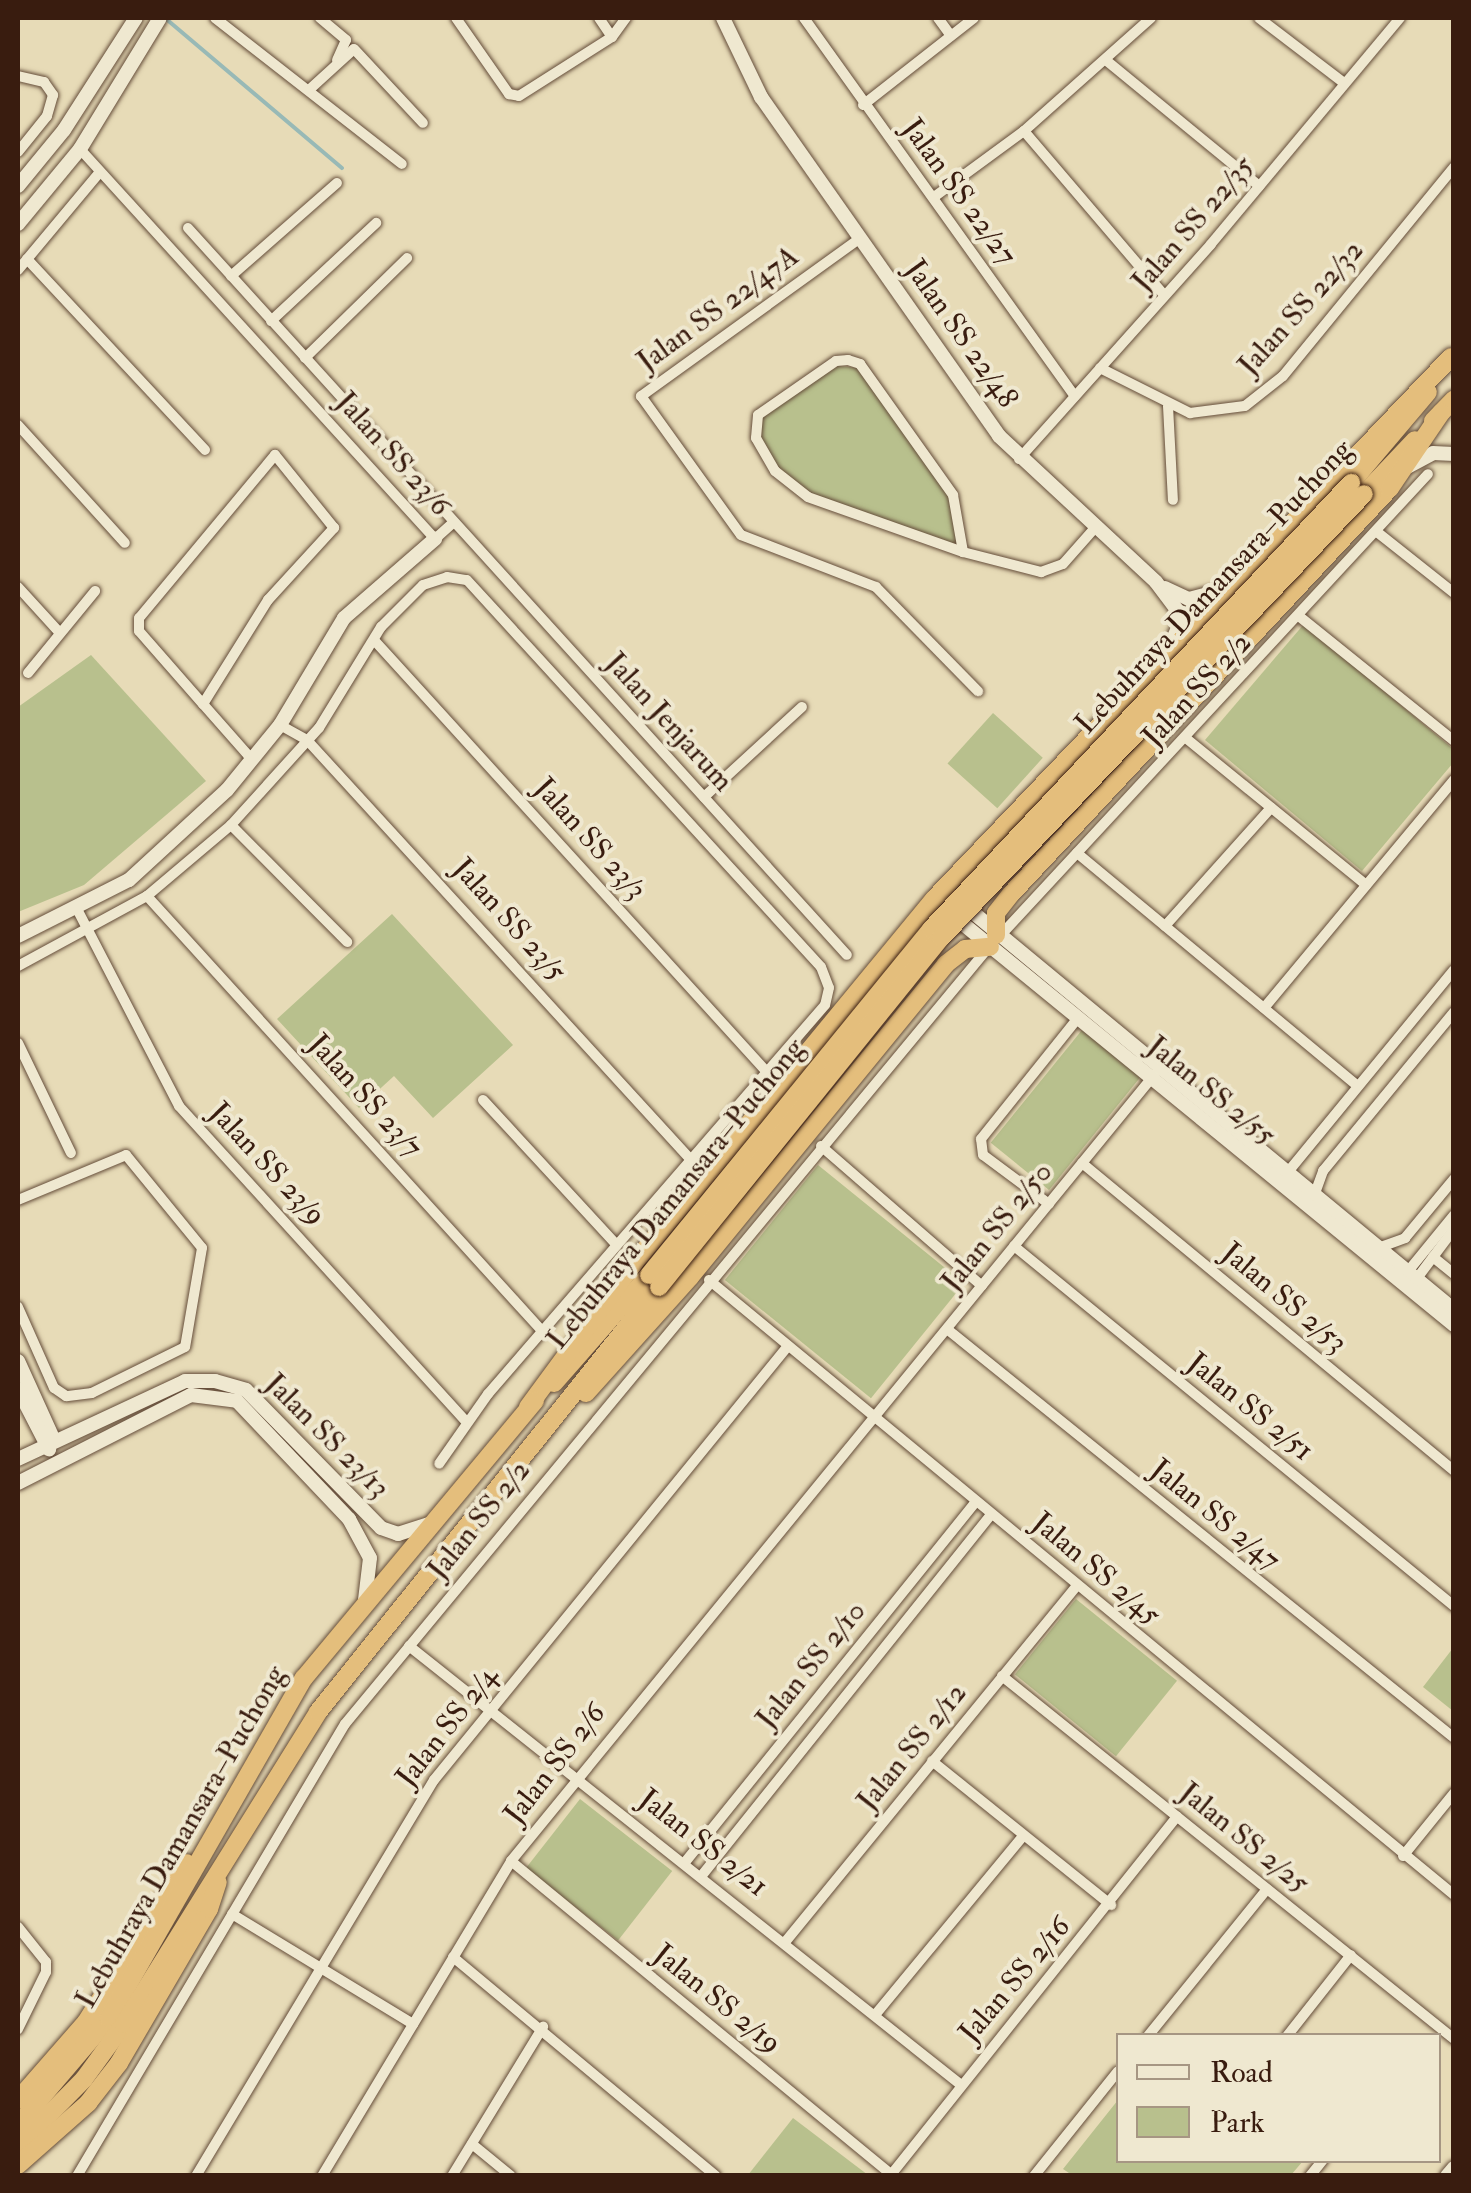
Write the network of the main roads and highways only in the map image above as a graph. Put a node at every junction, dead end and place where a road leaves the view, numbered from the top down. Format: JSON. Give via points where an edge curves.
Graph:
{"nodes":[{"id":1,"x":1452,"y":356,"type":"edge"},
{"id":2,"x":1447,"y":406,"type":"edge"},
{"id":3,"x":1358,"y":488,"type":"junction"},
{"id":4,"x":966,"y":866,"type":"junction"},
{"id":5,"x":1011,"y":894,"type":"junction"},
{"id":6,"x":915,"y":923,"type":"junction"},
{"id":7,"x":957,"y":953,"type":"junction"},
{"id":8,"x":654,"y":1281,"type":"junction"},
{"id":9,"x":528,"y":1408,"type":"junction"},
{"id":10,"x":550,"y":1429,"type":"junction"},
{"id":11,"x":199,"y":1854,"type":"junction"},
{"id":12,"x":224,"y":1862,"type":"junction"},
{"id":13,"x":155,"y":1955,"type":"junction"},
{"id":14,"x":18,"y":2100,"type":"edge"},
{"id":15,"x":18,"y":2126,"type":"edge"},
{"id":16,"x":18,"y":2146,"type":"edge"},
{"id":17,"x":18,"y":2165,"type":"edge"}],
"edges":[{"from":1,"to":3,"type":"highway","name":"Lebuhraya Damansara–Puchong"},
{"from":1,"to":4,"type":"highway"},
{"from":2,"to":3,"type":"highway","name":"Lebuhraya Damansara–Puchong"},
{"from":2,"to":5,"type":"highway","via":[[1408,467]]},
{"from":3,"to":8,"type":"highway","name":"Lebuhraya Damansara–Puchong","bridge":true,"via":[[931,929]]},
{"from":4,"to":5,"type":"highway","via":[[981,896]]},
{"from":4,"to":6,"type":"highway"},
{"from":5,"to":7,"type":"highway","via":[[996,913],[995,940]]},
{"from":6,"to":7,"type":"highway","via":[[944,924]]},
{"from":6,"to":9,"type":"highway","via":[[634,1263]]},
{"from":7,"to":10,"type":"highway","via":[[625,1355]]},
{"from":8,"to":9,"type":"highway","name":"Lebuhraya Damansara–Puchong"},
{"from":8,"to":10,"type":"highway","name":"Lebuhraya Damansara–Puchong"},
{"from":9,"to":11,"type":"highway","name":"Lebuhraya Damansara–Puchong","via":[[304,1678]]},
{"from":10,"to":12,"type":"highway","name":"Lebuhraya Damansara–Puchong","via":[[415,1584],[318,1712]]},
{"from":11,"to":13,"type":"highway","name":"Lebuhraya Damansara–Puchong"},
{"from":11,"to":14,"type":"highway","via":[[171,1880],[86,2022]]},
{"from":12,"to":13,"type":"highway","name":"Lebuhraya Damansara–Puchong"},
{"from":12,"to":17,"type":"highway","via":[[209,1909],[119,2063],[88,2103]]},
{"from":13,"to":15,"type":"highway","name":"Lebuhraya Damansara–Puchong","via":[[71,2070]]},
{"from":13,"to":16,"type":"highway","name":"Lebuhraya Damansara–Puchong","via":[[84,2079]]}]}
